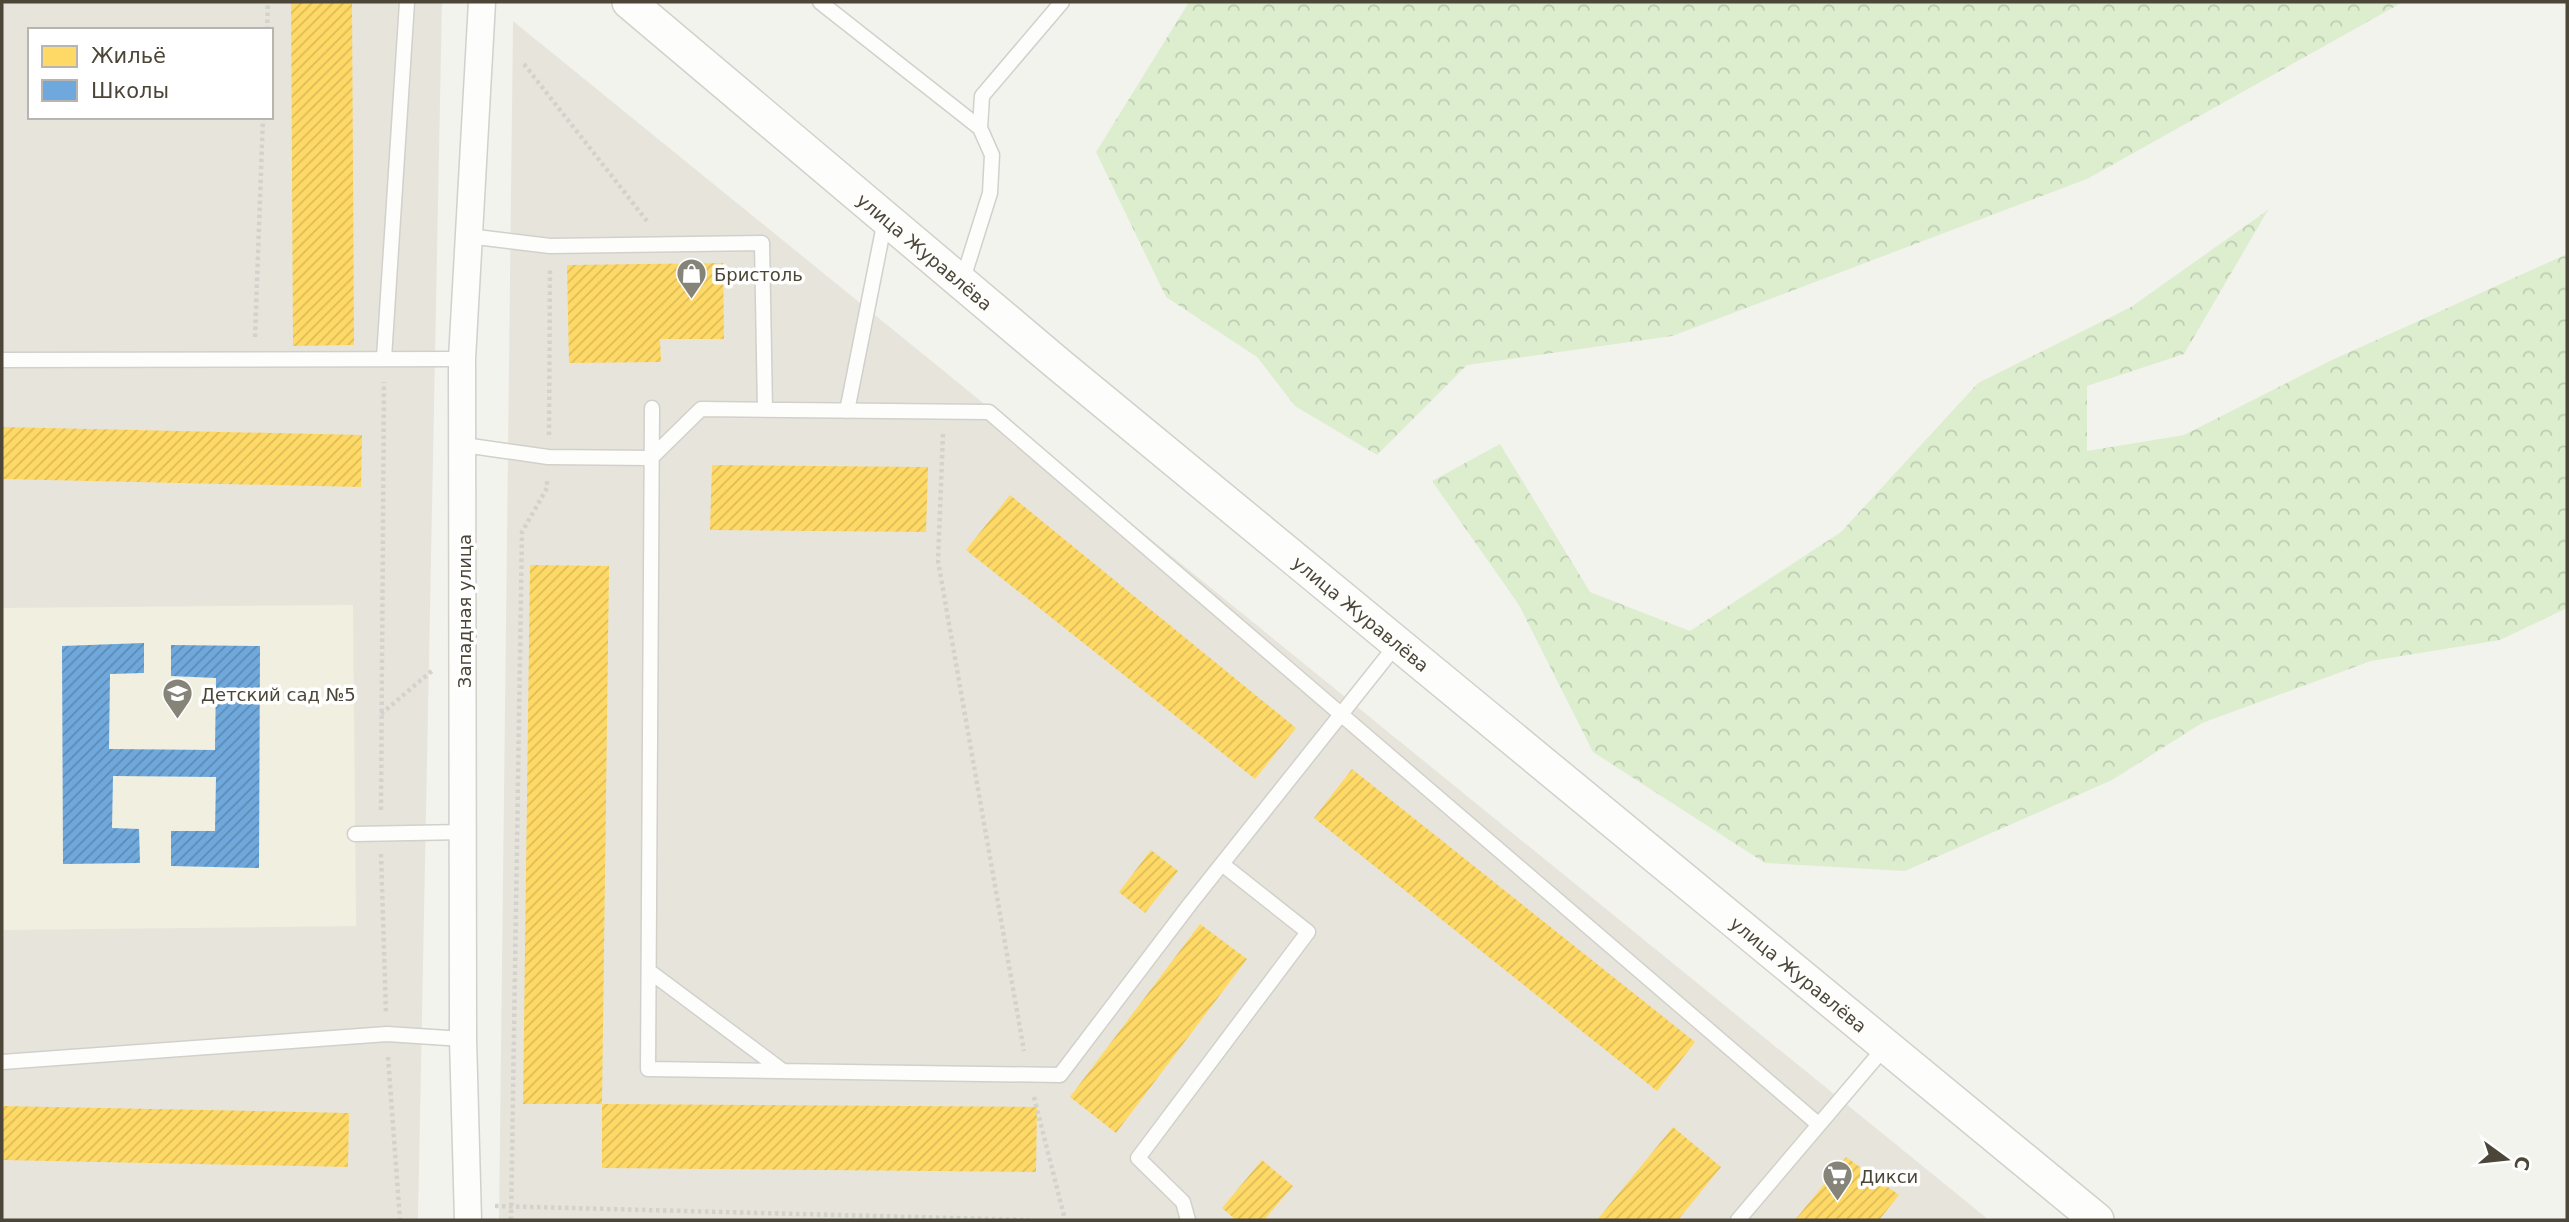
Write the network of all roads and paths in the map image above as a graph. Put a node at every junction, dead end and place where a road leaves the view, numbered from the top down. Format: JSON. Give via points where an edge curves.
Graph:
{"nodes":[{"id":1,"x":268,"y":2,"type":"edge"},
{"id":2,"x":407,"y":2,"type":"edge"},
{"id":3,"x":482,"y":2,"type":"edge"},
{"id":4,"x":629,"y":2,"type":"edge"},
{"id":5,"x":820,"y":2,"type":"edge"},
{"id":6,"x":1062,"y":2,"type":"edge"},
{"id":7,"x":267,"y":28,"type":"edge"},
{"id":8,"x":524,"y":64,"type":"dead end"},
{"id":9,"x":263,"y":119,"type":"edge"},
{"id":10,"x":980,"y":128,"type":"junction"},
{"id":11,"x":886,"y":219,"type":"junction"},
{"id":12,"x":468,"y":236,"type":"junction"},
{"id":13,"x":665,"y":244,"type":"junction"},
{"id":14,"x":550,"y":246,"type":"junction"},
{"id":15,"x":962,"y":283,"type":"junction"},
{"id":16,"x":384,"y":358,"type":"junction"},
{"id":17,"x":462,"y":359,"type":"junction"},
{"id":18,"x":2,"y":360,"type":"edge"},
{"id":19,"x":254,"y":361,"type":"junction"},
{"id":20,"x":652,"y":408,"type":"dead end"},
{"id":21,"x":765,"y":410,"type":"junction"},
{"id":22,"x":847,"y":411,"type":"junction"},
{"id":23,"x":944,"y":412,"type":"junction"},
{"id":24,"x":464,"y":445,"type":"junction"},
{"id":25,"x":548,"y":457,"type":"junction"},
{"id":26,"x":652,"y":458,"type":"junction"},
{"id":27,"x":464,"y":643,"type":"junction"},
{"id":28,"x":1397,"y":644,"type":"junction"},
{"id":29,"x":382,"y":714,"type":"junction"},
{"id":30,"x":1341,"y":715,"type":"junction"},
{"id":31,"x":464,"y":832,"type":"junction"},
{"id":32,"x":355,"y":834,"type":"dead end"},
{"id":33,"x":381,"y":834,"type":"junction"},
{"id":34,"x":1222,"y":864,"type":"junction"},
{"id":35,"x":649,"y":971,"type":"junction"},
{"id":36,"x":387,"y":1034,"type":"junction"},
{"id":37,"x":464,"y":1039,"type":"junction"},
{"id":38,"x":1885,"y":1047,"type":"junction"},
{"id":39,"x":2,"y":1062,"type":"edge"},
{"id":40,"x":783,"y":1071,"type":"junction"},
{"id":41,"x":1028,"y":1075,"type":"junction"},
{"id":42,"x":1818,"y":1124,"type":"junction"},
{"id":43,"x":512,"y":1208,"type":"junction"},
{"id":44,"x":468,"y":1212,"type":"edge"},
{"id":45,"x":401,"y":1220,"type":"edge"},
{"id":46,"x":511,"y":1220,"type":"edge"},
{"id":47,"x":1029,"y":1220,"type":"edge"},
{"id":48,"x":1065,"y":1220,"type":"edge"},
{"id":49,"x":1188,"y":1220,"type":"edge"},
{"id":50,"x":1738,"y":1220,"type":"edge"},
{"id":51,"x":2097,"y":1220,"type":"edge"}],
"edges":[{"from":1,"to":7,"type":"path"},
{"from":2,"to":16,"type":"lane"},
{"from":3,"to":12,"type":"street","name":"Западная улица"},
{"from":4,"to":11,"type":"street","name":"улица Журавлёва"},
{"from":5,"to":10,"type":"lane"},
{"from":6,"to":10,"type":"lane","via":[[982,96]]},
{"from":8,"to":13,"type":"path"},
{"from":9,"to":19,"type":"path"},
{"from":10,"to":15,"type":"lane","via":[[992,155],[990,193]]},
{"from":11,"to":15,"type":"street","name":"улица Журавлёва"},
{"from":11,"to":22,"type":"lane"},
{"from":12,"to":14,"type":"lane"},
{"from":12,"to":17,"type":"street","name":"Западная улица"},
{"from":13,"to":14,"type":"lane"},
{"from":13,"to":21,"type":"lane","via":[[762,243]]},
{"from":14,"to":25,"type":"path"},
{"from":15,"to":28,"type":"street","name":"улица Журавлёва"},
{"from":16,"to":17,"type":"lane"},
{"from":16,"to":19,"type":"lane"},
{"from":16,"to":29,"type":"path"},
{"from":17,"to":24,"type":"street","name":"Западная улица"},
{"from":18,"to":19,"type":"lane"},
{"from":20,"to":26,"type":"lane"},
{"from":21,"to":22,"type":"lane"},
{"from":21,"to":26,"type":"lane","via":[[701,409]]},
{"from":22,"to":23,"type":"lane"},
{"from":23,"to":30,"type":"lane","via":[[989,412]]},
{"from":23,"to":41,"type":"path","via":[[938,561]]},
{"from":24,"to":25,"type":"lane"},
{"from":24,"to":27,"type":"street","name":"Западная улица"},
{"from":25,"to":26,"type":"lane"},
{"from":25,"to":43,"type":"path","via":[[547,488],[522,532]]},
{"from":26,"to":35,"type":"lane"},
{"from":27,"to":29,"type":"path"},
{"from":27,"to":31,"type":"street","name":"Западная улица"},
{"from":28,"to":30,"type":"lane"},
{"from":28,"to":38,"type":"street","name":"улица Журавлёва"},
{"from":29,"to":33,"type":"path"},
{"from":30,"to":34,"type":"lane"},
{"from":30,"to":42,"type":"lane"},
{"from":31,"to":33,"type":"lane"},
{"from":31,"to":37,"type":"street","name":"Западная улица"},
{"from":32,"to":33,"type":"lane"},
{"from":33,"to":36,"type":"path"},
{"from":34,"to":41,"type":"lane","via":[[1060,1075]]},
{"from":34,"to":49,"type":"lane","via":[[1308,932],[1138,1158],[1183,1202]]},
{"from":35,"to":40,"type":"lane"},
{"from":35,"to":40,"type":"lane","via":[[648,1069]]},
{"from":36,"to":37,"type":"lane"},
{"from":36,"to":39,"type":"lane"},
{"from":36,"to":45,"type":"path"},
{"from":37,"to":44,"type":"street","name":"Западная улица"},
{"from":38,"to":42,"type":"lane"},
{"from":38,"to":51,"type":"street","name":"улица Журавлёва"},
{"from":40,"to":41,"type":"lane"},
{"from":41,"to":48,"type":"path"},
{"from":42,"to":50,"type":"lane"},
{"from":43,"to":44,"type":"path"},
{"from":43,"to":46,"type":"path"},
{"from":43,"to":47,"type":"path"}]}
